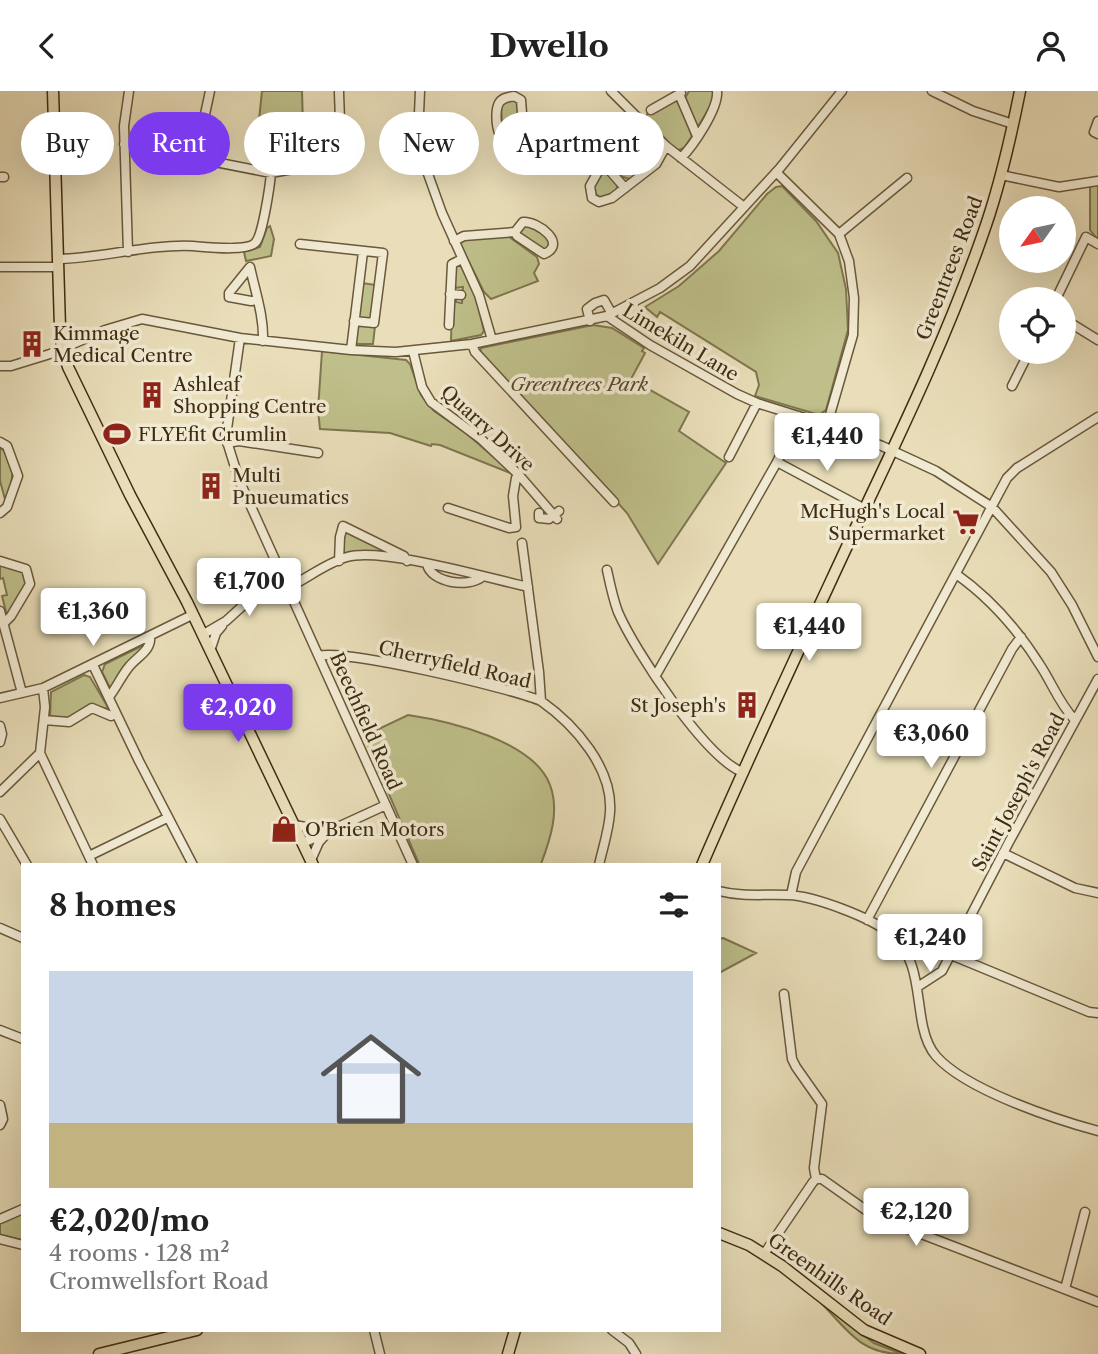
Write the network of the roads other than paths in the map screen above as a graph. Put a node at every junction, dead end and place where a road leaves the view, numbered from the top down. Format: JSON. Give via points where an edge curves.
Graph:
{"nodes":[{"id":1,"x":52,"y":91,"type":"edge"},
{"id":2,"x":129,"y":91,"type":"edge"},
{"id":3,"x":210,"y":91,"type":"edge"},
{"id":4,"x":339,"y":91,"type":"edge"},
{"id":5,"x":420,"y":91,"type":"edge"},
{"id":6,"x":529,"y":91,"type":"edge"},
{"id":7,"x":611,"y":91,"type":"edge"},
{"id":8,"x":717,"y":91,"type":"edge"},
{"id":9,"x":842,"y":91,"type":"edge"},
{"id":10,"x":932,"y":91,"type":"edge"},
{"id":11,"x":1020,"y":91,"type":"edge"},
{"id":12,"x":682,"y":92,"type":"edge"},
{"id":13,"x":521,"y":100,"type":"junction"},
{"id":14,"x":651,"y":110,"type":"dead end"},
{"id":15,"x":205,"y":112,"type":"edge"},
{"id":16,"x":339,"y":112,"type":"edge"},
{"id":17,"x":630,"y":112,"type":"edge"},
{"id":18,"x":1098,"y":121,"type":"edge"},
{"id":19,"x":1013,"y":124,"type":"junction"},
{"id":20,"x":1098,"y":134,"type":"edge"},
{"id":21,"x":697,"y":136,"type":"junction"},
{"id":22,"x":124,"y":143,"type":"junction"},
{"id":23,"x":128,"y":144,"type":"edge"},
{"id":24,"x":666,"y":146,"type":"joint"},
{"id":25,"x":681,"y":158,"type":"junction"},
{"id":26,"x":776,"y":171,"type":"junction"},
{"id":27,"x":271,"y":175,"type":"edge"},
{"id":28,"x":597,"y":175,"type":"edge"},
{"id":29,"x":614,"y":175,"type":"edge"},
{"id":30,"x":1001,"y":175,"type":"junction"},
{"id":31,"x":907,"y":178,"type":"dead end"},
{"id":32,"x":1098,"y":181,"type":"edge"},
{"id":33,"x":625,"y":188,"type":"junction"},
{"id":34,"x":744,"y":207,"type":"junction"},
{"id":35,"x":514,"y":232,"type":"junction"},
{"id":36,"x":839,"y":234,"type":"junction"},
{"id":37,"x":454,"y":241,"type":"junction"},
{"id":38,"x":300,"y":244,"type":"dead end"},
{"id":39,"x":1098,"y":244,"type":"edge"},
{"id":40,"x":128,"y":251,"type":"junction"},
{"id":41,"x":363,"y":252,"type":"junction"},
{"id":42,"x":462,"y":259,"type":"junction"},
{"id":43,"x":58,"y":263,"type":"junction"},
{"id":44,"x":0,"y":267,"type":"edge"},
{"id":45,"x":1062,"y":287,"type":"edge"},
{"id":46,"x":450,"y":294,"type":"junction"},
{"id":47,"x":461,"y":295,"type":"dead end"},
{"id":48,"x":258,"y":300,"type":"junction"},
{"id":49,"x":609,"y":315,"type":"junction"},
{"id":50,"x":354,"y":321,"type":"junction"},
{"id":51,"x":590,"y":321,"type":"junction"},
{"id":52,"x":449,"y":325,"type":"dead end"},
{"id":53,"x":1076,"y":326,"type":"edge"},
{"id":54,"x":240,"y":338,"type":"junction"},
{"id":55,"x":1098,"y":339,"type":"edge"},
{"id":56,"x":492,"y":340,"type":"junction"},
{"id":57,"x":263,"y":341,"type":"junction"},
{"id":58,"x":472,"y":344,"type":"junction"},
{"id":59,"x":62,"y":349,"type":"junction"},
{"id":60,"x":351,"y":350,"type":"junction"},
{"id":61,"x":413,"y":351,"type":"junction"},
{"id":62,"x":1023,"y":364,"type":"edge"},
{"id":63,"x":0,"y":366,"type":"edge"},
{"id":64,"x":1012,"y":386,"type":"dead end"},
{"id":65,"x":757,"y":403,"type":"junction"},
{"id":66,"x":799,"y":416,"type":"junction"},
{"id":67,"x":1098,"y":417,"type":"edge"},
{"id":68,"x":827,"y":425,"type":"junction"},
{"id":69,"x":226,"y":436,"type":"junction"},
{"id":70,"x":0,"y":442,"type":"edge"},
{"id":71,"x":892,"y":451,"type":"junction"},
{"id":72,"x":318,"y":453,"type":"dead end"},
{"id":73,"x":729,"y":457,"type":"dead end"},
{"id":74,"x":776,"y":462,"type":"junction"},
{"id":75,"x":519,"y":475,"type":"junction"},
{"id":76,"x":614,"y":502,"type":"dead end"},
{"id":77,"x":992,"y":507,"type":"junction"},
{"id":78,"x":448,"y":508,"type":"dead end"},
{"id":79,"x":865,"y":509,"type":"junction"},
{"id":80,"x":0,"y":513,"type":"edge"},
{"id":81,"x":539,"y":513,"type":"dead end"},
{"id":82,"x":522,"y":544,"type":"dead end"},
{"id":83,"x":0,"y":561,"type":"edge"},
{"id":84,"x":339,"y":561,"type":"junction"},
{"id":85,"x":407,"y":561,"type":"junction"},
{"id":86,"x":607,"y":570,"type":"dead end"},
{"id":87,"x":281,"y":571,"type":"junction"},
{"id":88,"x":956,"y":574,"type":"junction"},
{"id":89,"x":289,"y":587,"type":"junction"},
{"id":90,"x":527,"y":587,"type":"junction"},
{"id":91,"x":0,"y":611,"type":"edge"},
{"id":92,"x":192,"y":615,"type":"junction"},
{"id":93,"x":226,"y":621,"type":"junction"},
{"id":94,"x":4,"y":623,"type":"junction"},
{"id":95,"x":202,"y":635,"type":"junction"},
{"id":96,"x":150,"y":636,"type":"junction"},
{"id":97,"x":1021,"y":637,"type":"junction"},
{"id":98,"x":4,"y":638,"type":"edge"},
{"id":99,"x":210,"y":650,"type":"junction"},
{"id":100,"x":319,"y":656,"type":"junction"},
{"id":101,"x":1098,"y":657,"type":"edge"},
{"id":102,"x":93,"y":665,"type":"junction"},
{"id":103,"x":656,"y":675,"type":"junction"},
{"id":104,"x":1098,"y":679,"type":"edge"},
{"id":105,"x":43,"y":688,"type":"junction"},
{"id":106,"x":22,"y":693,"type":"junction"},
{"id":107,"x":108,"y":697,"type":"junction"},
{"id":108,"x":0,"y":698,"type":"edge"},
{"id":109,"x":541,"y":701,"type":"junction"},
{"id":110,"x":116,"y":713,"type":"junction"},
{"id":111,"x":1074,"y":719,"type":"junction"},
{"id":112,"x":44,"y":720,"type":"junction"},
{"id":113,"x":0,"y":726,"type":"edge"},
{"id":114,"x":0,"y":742,"type":"edge"},
{"id":115,"x":40,"y":753,"type":"junction"},
{"id":116,"x":742,"y":772,"type":"junction"},
{"id":117,"x":0,"y":792,"type":"edge"},
{"id":118,"x":386,"y":805,"type":"junction"},
{"id":119,"x":167,"y":818,"type":"junction"},
{"id":120,"x":0,"y":819,"type":"edge"},
{"id":121,"x":294,"y":825,"type":"junction"},
{"id":122,"x":329,"y":831,"type":"junction"},
{"id":123,"x":303,"y":843,"type":"junction"},
{"id":124,"x":1003,"y":853,"type":"junction"},
{"id":125,"x":89,"y":856,"type":"junction"},
{"id":126,"x":312,"y":862,"type":"edge"},
{"id":127,"x":26,"y":863,"type":"edge"},
{"id":128,"x":92,"y":863,"type":"edge"},
{"id":129,"x":191,"y":863,"type":"edge"},
{"id":130,"x":412,"y":863,"type":"edge"},
{"id":131,"x":599,"y":863,"type":"edge"},
{"id":132,"x":703,"y":863,"type":"edge"},
{"id":133,"x":721,"y":891,"type":"edge"},
{"id":134,"x":1098,"y":893,"type":"edge"},
{"id":135,"x":791,"y":895,"type":"junction"},
{"id":136,"x":867,"y":920,"type":"junction"},
{"id":137,"x":0,"y":928,"type":"edge"},
{"id":138,"x":21,"y":935,"type":"edge"},
{"id":139,"x":951,"y":955,"type":"junction"},
{"id":140,"x":919,"y":986,"type":"junction"},
{"id":141,"x":784,"y":994,"type":"dead end"},
{"id":142,"x":1098,"y":1013,"type":"edge"},
{"id":143,"x":0,"y":1030,"type":"edge"},
{"id":144,"x":21,"y":1038,"type":"edge"},
{"id":145,"x":0,"y":1105,"type":"edge"},
{"id":146,"x":0,"y":1125,"type":"edge"},
{"id":147,"x":1098,"y":1131,"type":"edge"},
{"id":148,"x":816,"y":1179,"type":"junction"},
{"id":149,"x":21,"y":1210,"type":"edge"},
{"id":150,"x":1085,"y":1212,"type":"dead end"},
{"id":151,"x":0,"y":1219,"type":"edge"},
{"id":152,"x":721,"y":1234,"type":"edge"},
{"id":153,"x":0,"y":1239,"type":"edge"},
{"id":154,"x":21,"y":1244,"type":"edge"},
{"id":155,"x":764,"y":1254,"type":"junction"},
{"id":156,"x":1065,"y":1289,"type":"junction"},
{"id":157,"x":1098,"y":1302,"type":"edge"},
{"id":158,"x":189,"y":1332,"type":"edge"},
{"id":159,"x":374,"y":1332,"type":"edge"},
{"id":160,"x":514,"y":1332,"type":"edge"},
{"id":161,"x":615,"y":1332,"type":"edge"},
{"id":162,"x":99,"y":1354,"type":"edge"},
{"id":163,"x":380,"y":1354,"type":"edge"},
{"id":164,"x":508,"y":1354,"type":"edge"},
{"id":165,"x":636,"y":1354,"type":"edge"},
{"id":166,"x":920,"y":1354,"type":"edge"}],
"edges":[{"from":1,"to":43,"type":"main road"},
{"from":2,"to":22,"type":"street"},
{"from":3,"to":15,"type":"street"},
{"from":4,"to":16,"type":"street"},
{"from":5,"to":37,"type":"street","via":[[418,136]]},
{"from":6,"to":13,"type":"street"},
{"from":7,"to":17,"type":"street"},
{"from":8,"to":21,"type":"street","via":[[718,98]]},
{"from":9,"to":26,"type":"street"},
{"from":10,"to":19,"type":"street"},
{"from":11,"to":19,"type":"main road","name":"Greentrees Road"},
{"from":12,"to":14,"type":"street"},
{"from":12,"to":21,"type":"street"},
{"from":13,"to":13,"type":"street","via":[[524,140],[510,146],[500,134],[499,104],[514,96]]},
{"from":18,"to":20,"type":"street","via":[[1094,132]]},
{"from":19,"to":30,"type":"main road","name":"Greentrees Road"},
{"from":21,"to":25,"type":"street"},
{"from":22,"to":23,"type":"street"},
{"from":22,"to":40,"type":"street"},
{"from":24,"to":25,"type":"street"},
{"from":24,"to":33,"type":"street","via":[[656,164]]},
{"from":25,"to":34,"type":"street"},
{"from":26,"to":34,"type":"street"},
{"from":26,"to":36,"type":"street"},
{"from":27,"to":40,"type":"street","via":[[261,227],[250,246],[174,245]]},
{"from":28,"to":33,"type":"street","via":[[590,186],[592,198],[599,202]]},
{"from":29,"to":33,"type":"street"},
{"from":30,"to":32,"type":"street","via":[[1059,187]]},
{"from":30,"to":71,"type":"main road","name":"Greentrees Road","via":[[960,294]]},
{"from":31,"to":36,"type":"street"},
{"from":34,"to":49,"type":"street","via":[[678,276]]},
{"from":35,"to":35,"type":"street","via":[[523,222],[533,222],[551,236],[554,245],[544,254]]},
{"from":35,"to":37,"type":"street"},
{"from":36,"to":68,"type":"street","via":[[853,283],[853,327]]},
{"from":37,"to":42,"type":"street"},
{"from":38,"to":41,"type":"street"},
{"from":39,"to":45,"type":"street","via":[[1086,237]]},
{"from":40,"to":43,"type":"street"},
{"from":41,"to":50,"type":"street"},
{"from":41,"to":50,"type":"street","via":[[383,253],[374,323]]},
{"from":42,"to":46,"type":"street","via":[[452,264]]},
{"from":42,"to":56,"type":"street"},
{"from":43,"to":44,"type":"street"},
{"from":43,"to":59,"type":"main road"},
{"from":46,"to":47,"type":"street"},
{"from":46,"to":52,"type":"street"},
{"from":48,"to":48,"type":"street","via":[[229,296],[250,267]]},
{"from":48,"to":57,"type":"street"},
{"from":49,"to":51,"type":"street"},
{"from":49,"to":51,"type":"street","via":[[604,300],[587,309]]},
{"from":49,"to":65,"type":"street","name":"Limekiln Lane","via":[[684,366]]},
{"from":50,"to":60,"type":"street"},
{"from":51,"to":56,"type":"street"},
{"from":53,"to":55,"type":"street"},
{"from":54,"to":57,"type":"street"},
{"from":54,"to":59,"type":"street","via":[[142,319]]},
{"from":54,"to":69,"type":"street"},
{"from":56,"to":58,"type":"street"},
{"from":57,"to":60,"type":"street"},
{"from":58,"to":61,"type":"street"},
{"from":58,"to":76,"type":"street"},
{"from":59,"to":63,"type":"street"},
{"from":59,"to":92,"type":"main road"},
{"from":60,"to":61,"type":"street"},
{"from":61,"to":75,"type":"street","name":"Quarry Drive","via":[[431,403],[471,430]]},
{"from":62,"to":64,"type":"street"},
{"from":65,"to":66,"type":"street","name":"Limekiln Lane"},
{"from":65,"to":73,"type":"street"},
{"from":66,"to":68,"type":"street","name":"Limekiln Lane"},
{"from":66,"to":74,"type":"street"},
{"from":67,"to":77,"type":"street","via":[[1017,468]]},
{"from":68,"to":71,"type":"street","name":"Limekiln Lane"},
{"from":69,"to":72,"type":"street"},
{"from":69,"to":87,"type":"street","name":"Beechfield Road","via":[[239,480]]},
{"from":70,"to":80,"type":"street","via":[[7,446],[18,476],[7,507]]},
{"from":71,"to":77,"type":"street","name":"Limekiln Lane","via":[[936,471]]},
{"from":71,"to":79,"type":"main road","name":"Greentrees Road"},
{"from":74,"to":79,"type":"street"},
{"from":74,"to":103,"type":"street"},
{"from":75,"to":78,"type":"street","via":[[513,496],[516,527]]},
{"from":75,"to":81,"type":"street","name":"Quarry Drive","via":[[557,515],[548,519],[539,518]]},
{"from":77,"to":88,"type":"street"},
{"from":77,"to":101,"type":"street","name":"Limekiln Lane","via":[[1051,572]]},
{"from":79,"to":116,"type":"main road","name":"Greentrees Road"},
{"from":82,"to":90,"type":"street"},
{"from":83,"to":94,"type":"street","via":[[26,569],[30,584]]},
{"from":84,"to":85,"type":"street","via":[[363,555]]},
{"from":84,"to":85,"type":"street","via":[[344,526]]},
{"from":84,"to":89,"type":"street"},
{"from":85,"to":90,"type":"street"},
{"from":86,"to":103,"type":"street","via":[[622,621]]},
{"from":87,"to":89,"type":"street","name":"Beechfield Road"},
{"from":87,"to":93,"type":"street"},
{"from":88,"to":97,"type":"street"},
{"from":88,"to":135,"type":"street","via":[[796,872]]},
{"from":89,"to":100,"type":"street","name":"Beechfield Road"},
{"from":90,"to":109,"type":"street"},
{"from":91,"to":94,"type":"street"},
{"from":92,"to":95,"type":"main road"},
{"from":92,"to":96,"type":"street"},
{"from":93,"to":95,"type":"street"},
{"from":93,"to":99,"type":"street"},
{"from":94,"to":98,"type":"street"},
{"from":95,"to":99,"type":"main road"},
{"from":96,"to":102,"type":"street"},
{"from":96,"to":107,"type":"street","via":[[147,649]]},
{"from":97,"to":111,"type":"street"},
{"from":97,"to":136,"type":"street"},
{"from":98,"to":106,"type":"street"},
{"from":99,"to":121,"type":"main road"},
{"from":100,"to":109,"type":"street","name":"Cherryfield Road","via":[[337,654],[413,669]]},
{"from":100,"to":118,"type":"street","name":"Beechfield Road"},
{"from":102,"to":105,"type":"street"},
{"from":102,"to":107,"type":"street"},
{"from":103,"to":116,"type":"street","via":[[706,742]]},
{"from":104,"to":111,"type":"street","name":"Saint Joseph's Road"},
{"from":105,"to":106,"type":"street"},
{"from":105,"to":112,"type":"street"},
{"from":106,"to":108,"type":"street"},
{"from":107,"to":110,"type":"street"},
{"from":109,"to":131,"type":"street","via":[[574,729],[606,785],[610,811]]},
{"from":110,"to":112,"type":"street","via":[[111,716],[92,708],[69,722]]},
{"from":110,"to":119,"type":"street"},
{"from":111,"to":124,"type":"street","name":"Saint Joseph's Road"},
{"from":112,"to":115,"type":"street"},
{"from":113,"to":114,"type":"street"},
{"from":115,"to":117,"type":"street"},
{"from":115,"to":125,"type":"street"},
{"from":116,"to":132,"type":"main road","name":"Greentrees Road"},
{"from":118,"to":122,"type":"street"},
{"from":118,"to":130,"type":"street","name":"Beechfield Road"},
{"from":119,"to":125,"type":"street"},
{"from":119,"to":129,"type":"street"},
{"from":120,"to":127,"type":"street"},
{"from":121,"to":122,"type":"street"},
{"from":121,"to":123,"type":"main road"},
{"from":122,"to":123,"type":"street"},
{"from":122,"to":126,"type":"street"},
{"from":123,"to":126,"type":"main road"},
{"from":124,"to":134,"type":"street","via":[[1075,888]]},
{"from":124,"to":139,"type":"street","name":"Saint Joseph's Road"},
{"from":125,"to":128,"type":"street"},
{"from":133,"to":135,"type":"street"},
{"from":135,"to":136,"type":"street","via":[[821,901]]},
{"from":136,"to":140,"type":"street","via":[[900,943]]},
{"from":137,"to":138,"type":"street"},
{"from":139,"to":140,"type":"street","name":"Saint Joseph's Road","via":[[938,975]]},
{"from":139,"to":142,"type":"street"},
{"from":140,"to":147,"type":"street","via":[[923,1027],[936,1055],[972,1081],[1020,1105]]},
{"from":141,"to":148,"type":"street","via":[[792,1059],[822,1104]]},
{"from":143,"to":144,"type":"street"},
{"from":145,"to":146,"type":"street"},
{"from":148,"to":155,"type":"street"},
{"from":148,"to":156,"type":"street","via":[[885,1220]]},
{"from":149,"to":151,"type":"street"},
{"from":150,"to":156,"type":"street"},
{"from":152,"to":155,"type":"main road","name":"Greenhills Road"},
{"from":153,"to":154,"type":"street"},
{"from":155,"to":166,"type":"main road","name":"Greenhills Road","via":[[864,1330]]},
{"from":156,"to":157,"type":"street"},
{"from":158,"to":162,"type":"main road"},
{"from":159,"to":163,"type":"street"},
{"from":160,"to":164,"type":"main road"},
{"from":161,"to":165,"type":"street"}]}
